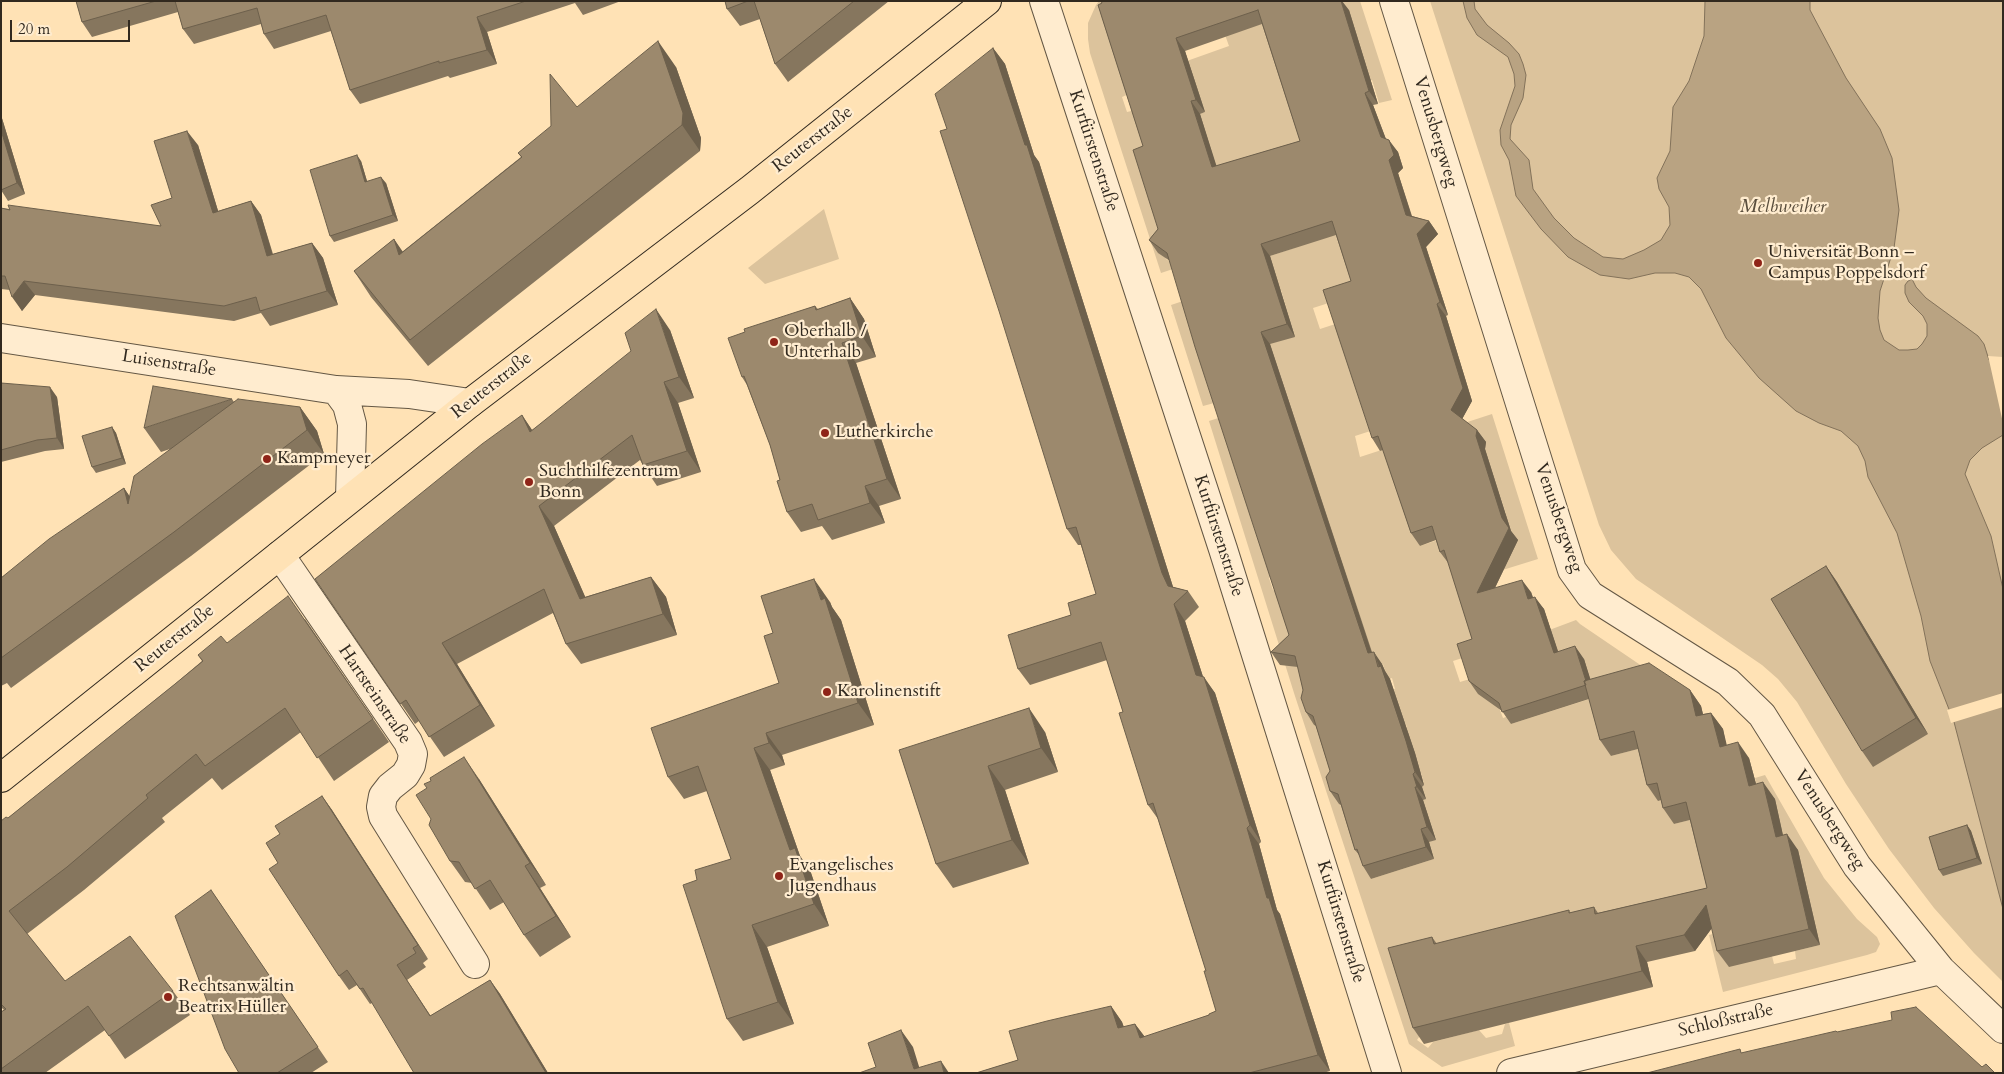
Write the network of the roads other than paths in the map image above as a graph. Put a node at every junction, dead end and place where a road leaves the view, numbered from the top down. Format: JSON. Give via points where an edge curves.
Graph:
{"nodes":[{"id":1,"x":987,"y":1,"type":"edge"},
{"id":2,"x":1044,"y":1,"type":"edge"},
{"id":3,"x":1394,"y":1,"type":"edge"},
{"id":4,"x":1,"y":338,"type":"edge"},
{"id":5,"x":336,"y":390,"type":"junction"},
{"id":6,"x":470,"y":402,"type":"junction"},
{"id":7,"x":350,"y":498,"type":"junction"},
{"id":8,"x":280,"y":555,"type":"junction"},
{"id":9,"x":1,"y":778,"type":"edge"},
{"id":10,"x":475,"y":964,"type":"dead end"},
{"id":11,"x":1941,"y":970,"type":"junction"},
{"id":12,"x":2003,"y":1029,"type":"edge"},
{"id":13,"x":1387,"y":1073,"type":"edge"},
{"id":14,"x":1511,"y":1073,"type":"edge"}],
"edges":[{"from":1,"to":6,"type":"main road","name":"Reuterstraße","via":[[750,190]]},
{"from":2,"to":13,"type":"street","name":"Kurfürstenstraße","via":[[1223,549]]},
{"from":3,"to":11,"type":"street","name":"Venusbergweg","via":[[1572,570],[1590,595],[1728,682],[1762,715],[1857,866]]},
{"from":4,"to":5,"type":"street","name":"Luisenstraße"},
{"from":5,"to":6,"type":"street","name":"Luisenstraße","via":[[409,394]]},
{"from":5,"to":7,"type":"street","via":[[347,405],[352,424]]},
{"from":6,"to":7,"type":"main road","name":"Reuterstraße"},
{"from":7,"to":8,"type":"main road","name":"Reuterstraße"},
{"from":8,"to":9,"type":"main road","name":"Reuterstraße"},
{"from":8,"to":10,"type":"street","name":"Hartsteinstraße","via":[[408,742],[413,754],[411,765],[383,796],[383,816]]},
{"from":11,"to":12,"type":"street","name":"Venusbergweg"},
{"from":11,"to":14,"type":"street","name":"Schloßstraße"}]}
